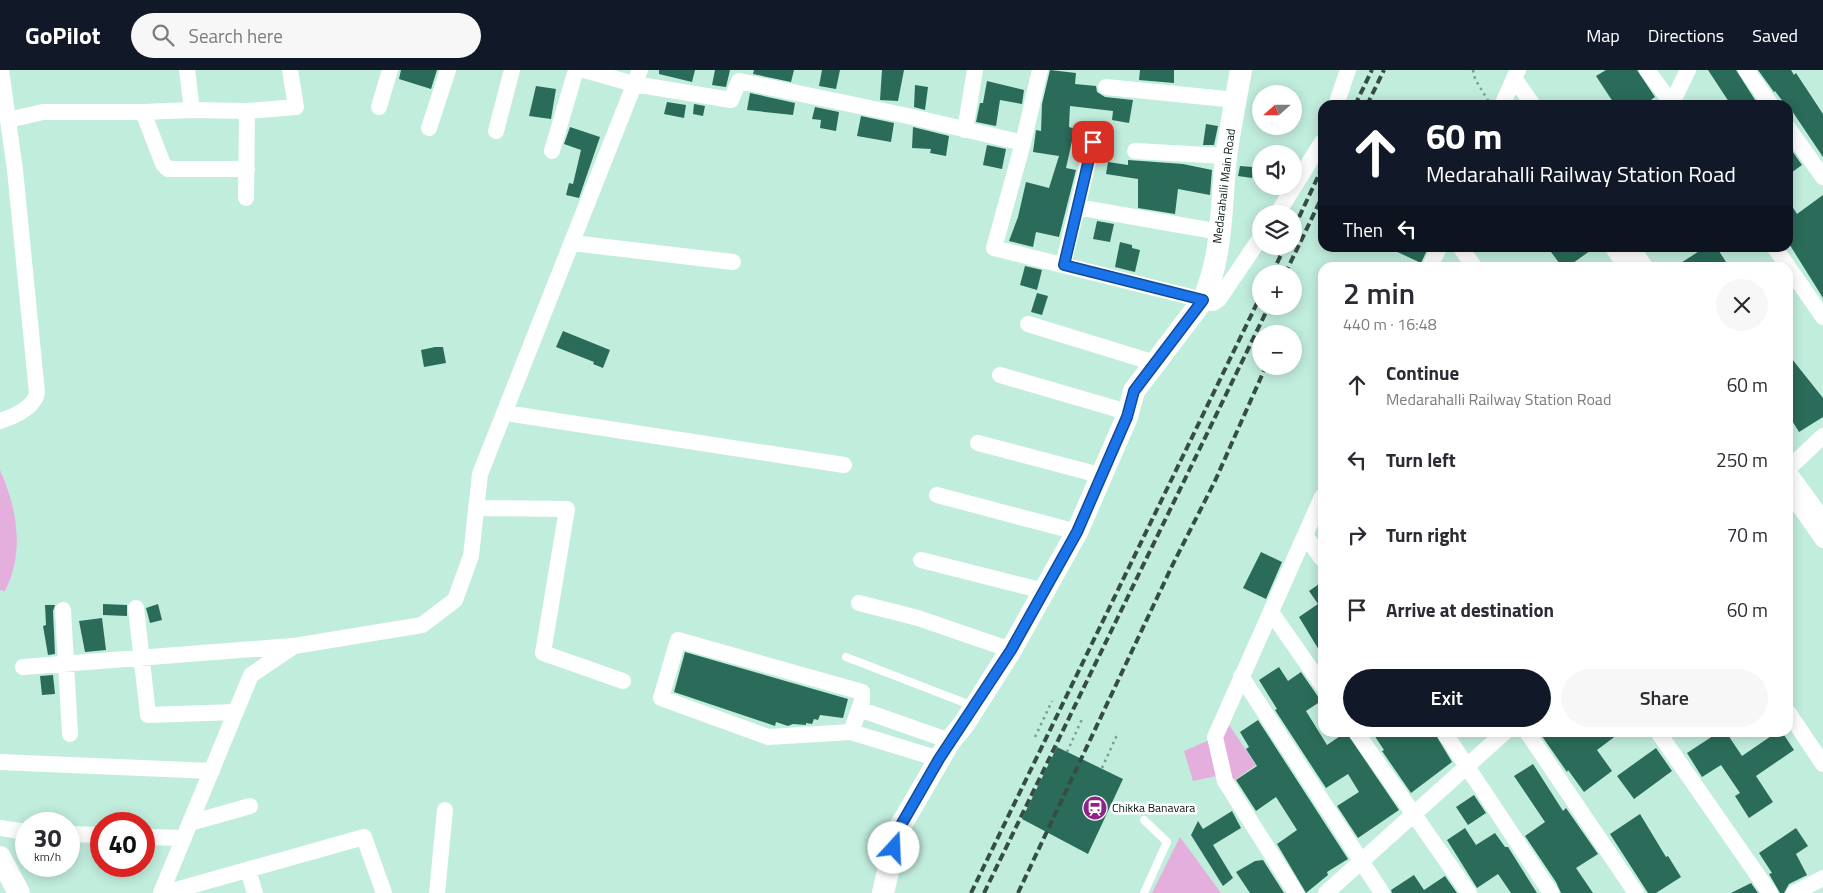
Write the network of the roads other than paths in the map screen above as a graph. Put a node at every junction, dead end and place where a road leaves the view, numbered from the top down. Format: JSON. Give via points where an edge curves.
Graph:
{"nodes":[{"id":1,"x":1,"y":70,"type":"edge"},
{"id":2,"x":187,"y":70,"type":"edge"},
{"id":3,"x":290,"y":70,"type":"edge"},
{"id":4,"x":390,"y":70,"type":"edge"},
{"id":5,"x":448,"y":70,"type":"edge"},
{"id":6,"x":512,"y":70,"type":"edge"},
{"id":7,"x":975,"y":70,"type":"edge"},
{"id":8,"x":1040,"y":70,"type":"edge"},
{"id":9,"x":1241,"y":70,"type":"edge"},
{"id":10,"x":1348,"y":70,"type":"edge"},
{"id":11,"x":1647,"y":70,"type":"edge"},
{"id":12,"x":1688,"y":70,"type":"edge"},
{"id":13,"x":1746,"y":70,"type":"edge"},
{"id":14,"x":586,"y":71,"type":"edge"},
{"id":15,"x":1516,"y":74,"type":"edge"},
{"id":16,"x":637,"y":77,"type":"edge"},
{"id":17,"x":1106,"y":87,"type":"dead end"},
{"id":18,"x":1236,"y":100,"type":"junction"},
{"id":19,"x":1338,"y":100,"type":"edge"},
{"id":20,"x":1503,"y":100,"type":"edge"},
{"id":21,"x":1530,"y":100,"type":"edge"},
{"id":22,"x":1670,"y":100,"type":"edge"},
{"id":23,"x":1675,"y":100,"type":"edge"},
{"id":24,"x":1767,"y":100,"type":"edge"},
{"id":25,"x":378,"y":106,"type":"dead end"},
{"id":26,"x":192,"y":110,"type":"junction"},
{"id":27,"x":246,"y":111,"type":"junction"},
{"id":28,"x":143,"y":112,"type":"junction"},
{"id":29,"x":8,"y":120,"type":"junction"},
{"id":30,"x":429,"y":128,"type":"dead end"},
{"id":31,"x":964,"y":130,"type":"junction"},
{"id":32,"x":496,"y":131,"type":"dead end"},
{"id":33,"x":1793,"y":135,"type":"edge"},
{"id":34,"x":1093,"y":142,"type":"dead end"},
{"id":35,"x":1023,"y":143,"type":"junction"},
{"id":36,"x":1318,"y":148,"type":"edge"},
{"id":37,"x":552,"y":151,"type":"dead end"},
{"id":38,"x":1135,"y":151,"type":"dead end"},
{"id":39,"x":1226,"y":156,"type":"junction"},
{"id":40,"x":247,"y":169,"type":"junction"},
{"id":41,"x":1823,"y":177,"type":"edge"},
{"id":42,"x":246,"y":198,"type":"dead end"},
{"id":43,"x":1283,"y":205,"type":"edge"},
{"id":44,"x":1077,"y":207,"type":"junction"},
{"id":45,"x":1220,"y":232,"type":"junction"},
{"id":46,"x":572,"y":243,"type":"junction"},
{"id":47,"x":1252,"y":250,"type":"edge"},
{"id":48,"x":733,"y":262,"type":"dead end"},
{"id":49,"x":1064,"y":265,"type":"junction"},
{"id":50,"x":1793,"y":273,"type":"edge"},
{"id":51,"x":1203,"y":300,"type":"junction"},
{"id":52,"x":1821,"y":311,"type":"edge"},
{"id":53,"x":1028,"y":324,"type":"dead end"},
{"id":54,"x":1155,"y":363,"type":"junction"},
{"id":55,"x":1000,"y":376,"type":"dead end"},
{"id":56,"x":505,"y":413,"type":"junction"},
{"id":57,"x":1127,"y":417,"type":"junction"},
{"id":58,"x":0,"y":421,"type":"edge"},
{"id":59,"x":1823,"y":436,"type":"edge"},
{"id":60,"x":978,"y":443,"type":"dead end"},
{"id":61,"x":844,"y":465,"type":"dead end"},
{"id":62,"x":1793,"y":465,"type":"edge"},
{"id":63,"x":1102,"y":476,"type":"junction"},
{"id":64,"x":1793,"y":477,"type":"edge"},
{"id":65,"x":937,"y":496,"type":"dead end"},
{"id":66,"x":1793,"y":497,"type":"edge"},
{"id":67,"x":1318,"y":506,"type":"edge"},
{"id":68,"x":476,"y":508,"type":"junction"},
{"id":69,"x":1823,"y":519,"type":"edge"},
{"id":70,"x":1077,"y":532,"type":"junction"},
{"id":71,"x":1305,"y":535,"type":"junction"},
{"id":72,"x":1823,"y":540,"type":"edge"},
{"id":73,"x":1318,"y":553,"type":"edge"},
{"id":74,"x":921,"y":560,"type":"dead end"},
{"id":75,"x":1044,"y":591,"type":"junction"},
{"id":76,"x":859,"y":603,"type":"dead end"},
{"id":77,"x":136,"y":608,"type":"dead end"},
{"id":78,"x":63,"y":610,"type":"dead end"},
{"id":79,"x":1271,"y":612,"type":"junction"},
{"id":80,"x":294,"y":646,"type":"junction"},
{"id":81,"x":1011,"y":650,"type":"junction"},
{"id":82,"x":846,"y":657,"type":"dead end"},
{"id":83,"x":142,"y":659,"type":"junction"},
{"id":84,"x":68,"y":664,"type":"junction"},
{"id":85,"x":23,"y":667,"type":"dead end"},
{"id":86,"x":1241,"y":676,"type":"junction"},
{"id":87,"x":1318,"y":679,"type":"edge"},
{"id":88,"x":623,"y":681,"type":"dead end"},
{"id":89,"x":975,"y":707,"type":"junction"},
{"id":90,"x":859,"y":709,"type":"junction"},
{"id":91,"x":236,"y":712,"type":"junction"},
{"id":92,"x":1793,"y":719,"type":"edge"},
{"id":93,"x":851,"y":732,"type":"junction"},
{"id":94,"x":70,"y":734,"type":"dead end"},
{"id":95,"x":1360,"y":737,"type":"edge"},
{"id":96,"x":1447,"y":737,"type":"edge"},
{"id":97,"x":1499,"y":737,"type":"edge"},
{"id":98,"x":1530,"y":737,"type":"edge"},
{"id":99,"x":1661,"y":737,"type":"edge"},
{"id":100,"x":945,"y":750,"type":"junction"},
{"id":101,"x":0,"y":762,"type":"edge"},
{"id":102,"x":1823,"y":764,"type":"edge"},
{"id":103,"x":1467,"y":765,"type":"junction"},
{"id":104,"x":212,"y":771,"type":"junction"},
{"id":105,"x":250,"y":806,"type":"dead end"},
{"id":106,"x":445,"y":810,"type":"dead end"},
{"id":107,"x":1414,"y":813,"type":"junction"},
{"id":108,"x":1144,"y":820,"type":"dead end"},
{"id":109,"x":190,"y":823,"type":"junction"},
{"id":110,"x":0,"y":828,"type":"edge"},
{"id":111,"x":15,"y":830,"type":"edge"},
{"id":112,"x":155,"y":837,"type":"edge"},
{"id":113,"x":184,"y":838,"type":"junction"},
{"id":114,"x":0,"y":857,"type":"edge"},
{"id":115,"x":1362,"y":860,"type":"junction"},
{"id":116,"x":248,"y":870,"type":"junction"},
{"id":117,"x":1823,"y":878,"type":"edge"},
{"id":118,"x":19,"y":893,"type":"edge"},
{"id":119,"x":163,"y":893,"type":"edge"},
{"id":120,"x":255,"y":893,"type":"edge"},
{"id":121,"x":384,"y":893,"type":"edge"},
{"id":122,"x":437,"y":893,"type":"edge"},
{"id":123,"x":883,"y":893,"type":"edge"},
{"id":124,"x":1144,"y":893,"type":"edge"},
{"id":125,"x":1296,"y":893,"type":"edge"},
{"id":126,"x":1326,"y":893,"type":"edge"},
{"id":127,"x":1382,"y":893,"type":"edge"},
{"id":128,"x":1469,"y":893,"type":"edge"},
{"id":129,"x":1551,"y":893,"type":"edge"},
{"id":130,"x":1636,"y":893,"type":"edge"},
{"id":131,"x":1770,"y":893,"type":"edge"},
{"id":132,"x":1794,"y":893,"type":"edge"}],
"edges":[{"from":1,"to":29,"type":"street"},
{"from":2,"to":26,"type":"street"},
{"from":3,"to":27,"type":"street","via":[[296,108]]},
{"from":4,"to":25,"type":"street"},
{"from":5,"to":30,"type":"street"},
{"from":6,"to":32,"type":"street"},
{"from":7,"to":31,"type":"street"},
{"from":8,"to":35,"type":"street"},
{"from":9,"to":18,"type":"street","name":"Medarahalli Main Road"},
{"from":10,"to":19,"type":"street"},
{"from":11,"to":22,"type":"street"},
{"from":12,"to":23,"type":"street"},
{"from":13,"to":24,"type":"street"},
{"from":14,"to":16,"type":"street"},
{"from":14,"to":37,"type":"street"},
{"from":15,"to":20,"type":"street"},
{"from":15,"to":21,"type":"street"},
{"from":16,"to":31,"type":"street","via":[[731,100],[739,82]]},
{"from":16,"to":46,"type":"street"},
{"from":17,"to":18,"type":"street"},
{"from":18,"to":39,"type":"street","name":"Medarahalli Main Road"},
{"from":26,"to":27,"type":"street"},
{"from":26,"to":28,"type":"street"},
{"from":27,"to":40,"type":"street"},
{"from":28,"to":29,"type":"street","via":[[43,112]]},
{"from":28,"to":40,"type":"street","via":[[163,164],[168,168]]},
{"from":29,"to":58,"type":"street","via":[[37,393],[31,405]]},
{"from":31,"to":35,"type":"street"},
{"from":33,"to":41,"type":"street"},
{"from":34,"to":44,"type":"street"},
{"from":35,"to":49,"type":"street","via":[[994,248]]},
{"from":36,"to":43,"type":"street"},
{"from":38,"to":39,"type":"street"},
{"from":39,"to":45,"type":"street","name":"Medarahalli Main Road"},
{"from":40,"to":42,"type":"street"},
{"from":44,"to":45,"type":"street"},
{"from":44,"to":49,"type":"street"},
{"from":45,"to":51,"type":"street","name":"Medarahalli Main Road"},
{"from":46,"to":48,"type":"street"},
{"from":46,"to":56,"type":"street"},
{"from":47,"to":51,"type":"street","via":[[1219,299],[1213,303]]},
{"from":49,"to":51,"type":"street"},
{"from":50,"to":52,"type":"street"},
{"from":51,"to":54,"type":"street","name":"Medarahalli Main Road"},
{"from":53,"to":54,"type":"street"},
{"from":54,"to":57,"type":"street","name":"Medarahalli Main Road","via":[[1134,391]]},
{"from":55,"to":57,"type":"street","via":[[1117,409]]},
{"from":56,"to":61,"type":"street"},
{"from":56,"to":68,"type":"street","via":[[480,474]]},
{"from":57,"to":63,"type":"street","name":"Medarahalli Main Road"},
{"from":59,"to":62,"type":"street"},
{"from":60,"to":63,"type":"street"},
{"from":63,"to":70,"type":"street","name":"Medarahalli Main Road"},
{"from":64,"to":69,"type":"street"},
{"from":65,"to":70,"type":"street"},
{"from":66,"to":72,"type":"street"},
{"from":67,"to":71,"type":"street"},
{"from":68,"to":80,"type":"street","via":[[470,556],[455,600],[429,620],[422,625]]},
{"from":68,"to":88,"type":"street","via":[[567,509],[543,653]]},
{"from":70,"to":75,"type":"street","name":"Medarahalli Main Road"},
{"from":71,"to":73,"type":"street"},
{"from":71,"to":79,"type":"street"},
{"from":74,"to":75,"type":"street"},
{"from":75,"to":81,"type":"street","name":"Medarahalli Main Road"},
{"from":76,"to":81,"type":"street","via":[[918,618]]},
{"from":77,"to":83,"type":"street"},
{"from":78,"to":84,"type":"street"},
{"from":79,"to":86,"type":"street"},
{"from":79,"to":87,"type":"street"},
{"from":80,"to":83,"type":"street"},
{"from":80,"to":91,"type":"street","via":[[251,675]]},
{"from":81,"to":89,"type":"street","name":"Medarahalli Main Road"},
{"from":82,"to":89,"type":"lane"},
{"from":83,"to":84,"type":"street"},
{"from":83,"to":91,"type":"street","via":[[148,715]]},
{"from":84,"to":85,"type":"street"},
{"from":84,"to":94,"type":"street"},
{"from":86,"to":115,"type":"street"},
{"from":86,"to":125,"type":"street","via":[[1215,737],[1226,781]]},
{"from":89,"to":100,"type":"street","name":"Medarahalli Main Road"},
{"from":90,"to":93,"type":"street"},
{"from":90,"to":93,"type":"street","via":[[862,692],[857,690],[678,640],[661,698],[768,737]]},
{"from":90,"to":100,"type":"street"},
{"from":91,"to":104,"type":"street"},
{"from":92,"to":102,"type":"street"},
{"from":93,"to":100,"type":"street"},
{"from":95,"to":107,"type":"street"},
{"from":96,"to":103,"type":"street"},
{"from":97,"to":103,"type":"street"},
{"from":98,"to":130,"type":"street"},
{"from":99,"to":131,"type":"street"},
{"from":100,"to":123,"type":"street","name":"Medarahalli Main Road","via":[[897,832]]},
{"from":101,"to":104,"type":"street"},
{"from":103,"to":107,"type":"street"},
{"from":103,"to":129,"type":"street"},
{"from":104,"to":109,"type":"street"},
{"from":105,"to":109,"type":"street"},
{"from":106,"to":122,"type":"street"},
{"from":107,"to":115,"type":"street"},
{"from":107,"to":128,"type":"street"},
{"from":108,"to":124,"type":"lane","via":[[1167,842]]},
{"from":109,"to":113,"type":"street"},
{"from":110,"to":111,"type":"street"},
{"from":112,"to":113,"type":"street"},
{"from":113,"to":119,"type":"street"},
{"from":114,"to":118,"type":"street"},
{"from":115,"to":126,"type":"street"},
{"from":115,"to":127,"type":"street"},
{"from":116,"to":119,"type":"street"},
{"from":116,"to":120,"type":"street"},
{"from":116,"to":121,"type":"street","via":[[364,837]]},
{"from":117,"to":132,"type":"street"}]}
